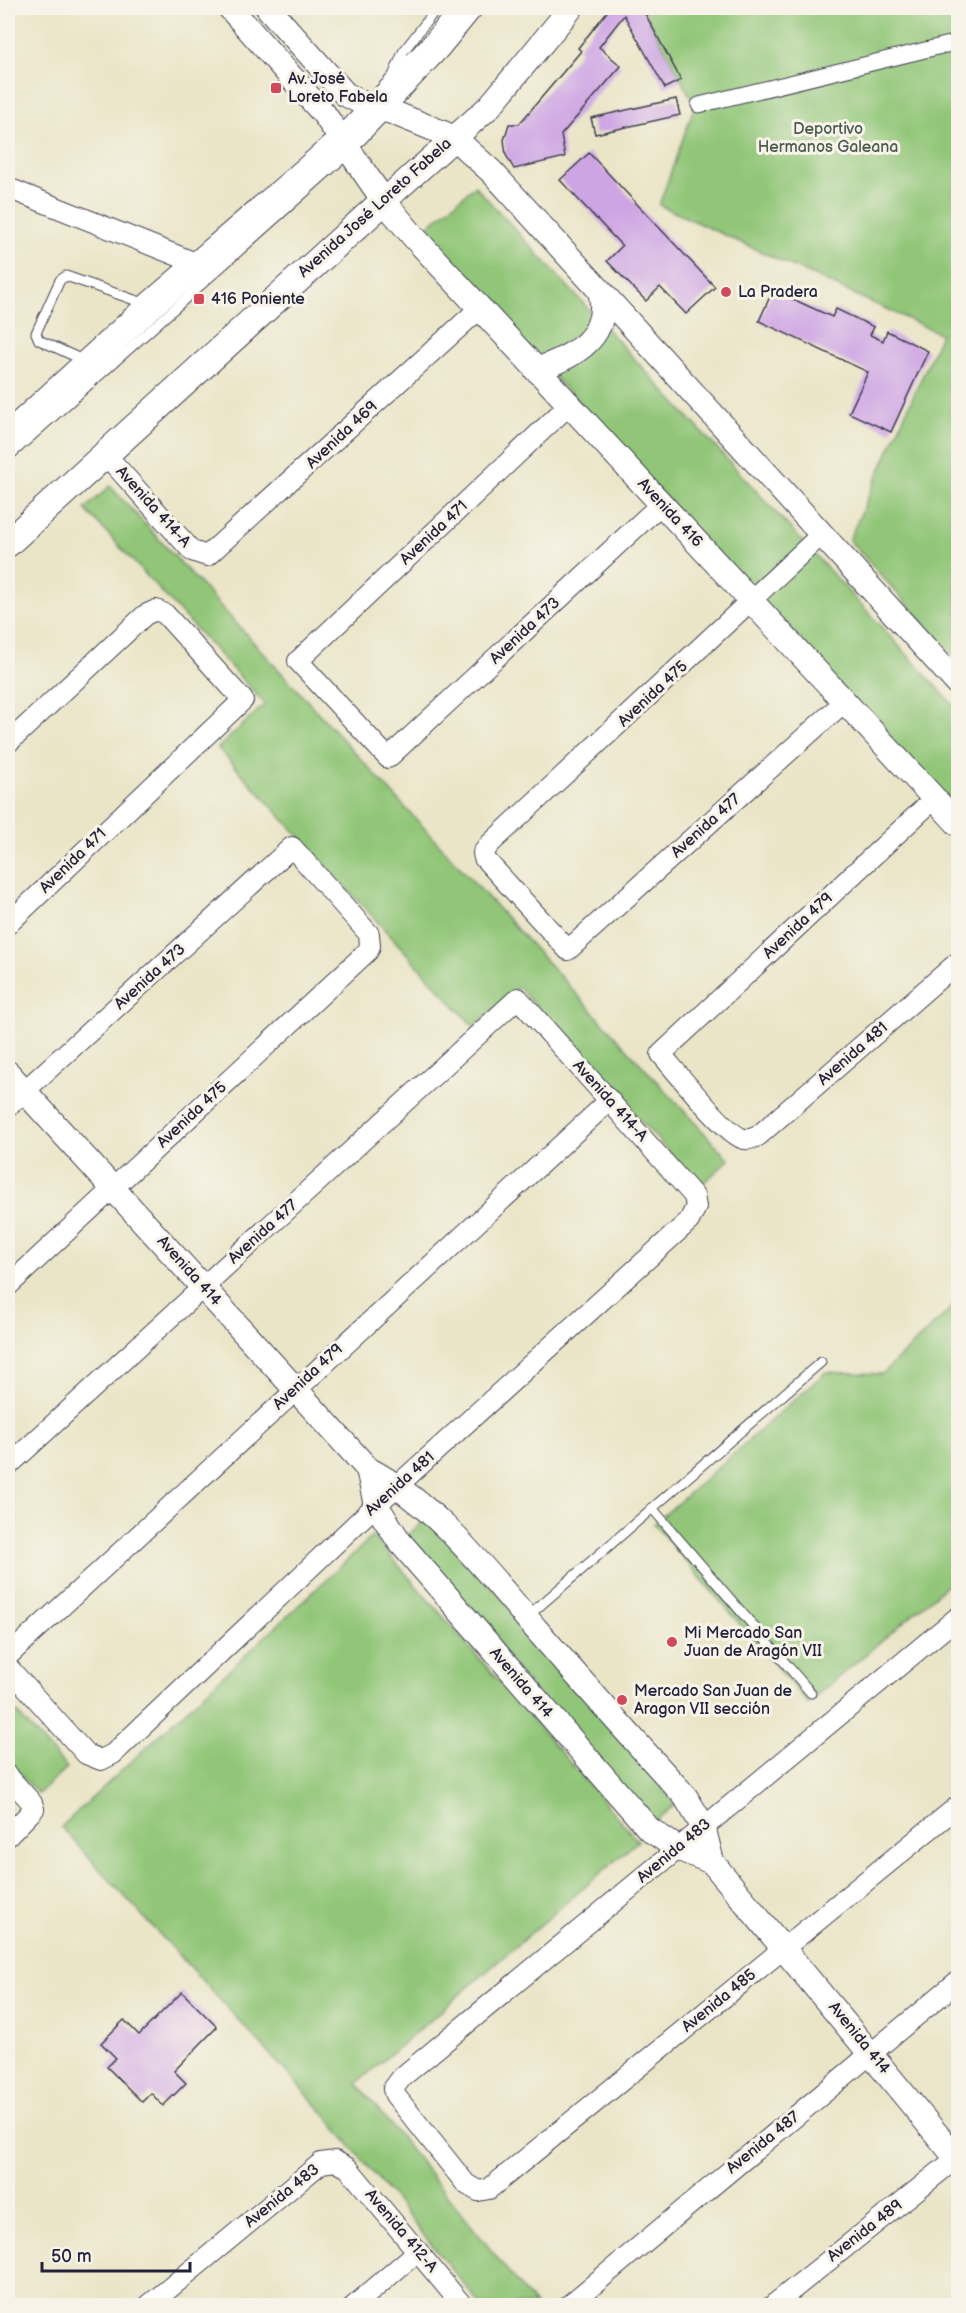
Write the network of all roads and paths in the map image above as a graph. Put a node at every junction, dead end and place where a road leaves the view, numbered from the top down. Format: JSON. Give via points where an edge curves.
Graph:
{"nodes":[{"id":1,"x":268,"y":8,"type":"edge"},
{"id":2,"x":436,"y":8,"type":"edge"},
{"id":3,"x":463,"y":8,"type":"edge"},
{"id":4,"x":480,"y":8,"type":"edge"},
{"id":5,"x":571,"y":8,"type":"edge"},
{"id":6,"x":240,"y":11,"type":"edge"},
{"id":7,"x":958,"y":42,"type":"edge"},
{"id":8,"x":699,"y":105,"type":"dead end"},
{"id":9,"x":382,"y":106,"type":"junction"},
{"id":10,"x":453,"y":137,"type":"junction"},
{"id":11,"x":346,"y":145,"type":"junction"},
{"id":12,"x":8,"y":188,"type":"edge"},
{"id":13,"x":384,"y":201,"type":"junction"},
{"id":14,"x":198,"y":264,"type":"junction"},
{"id":15,"x":600,"y":291,"type":"junction"},
{"id":16,"x":151,"y":305,"type":"junction"},
{"id":17,"x":479,"y":309,"type":"junction"},
{"id":18,"x":88,"y":363,"type":"junction"},
{"id":19,"x":536,"y":370,"type":"junction"},
{"id":20,"x":569,"y":405,"type":"junction"},
{"id":21,"x":8,"y":436,"type":"edge"},
{"id":22,"x":105,"y":454,"type":"junction"},
{"id":23,"x":8,"y":457,"type":"edge"},
{"id":24,"x":662,"y":504,"type":"junction"},
{"id":25,"x":822,"y":534,"type":"junction"},
{"id":26,"x":8,"y":543,"type":"edge"},
{"id":27,"x":202,"y":556,"type":"joint"},
{"id":28,"x":753,"y":602,"type":"junction"},
{"id":29,"x":958,"y":684,"type":"edge"},
{"id":30,"x":844,"y":702,"type":"junction"},
{"id":31,"x":8,"y":743,"type":"edge"},
{"id":32,"x":388,"y":758,"type":"joint"},
{"id":33,"x":935,"y":798,"type":"junction"},
{"id":34,"x":958,"y":824,"type":"edge"},
{"id":35,"x":292,"y":847,"type":"joint"},
{"id":36,"x":8,"y":924,"type":"edge"},
{"id":37,"x":568,"y":950,"type":"joint"},
{"id":38,"x":958,"y":962,"type":"edge"},
{"id":39,"x":518,"y":998,"type":"joint"},
{"id":40,"x":8,"y":1073,"type":"edge"},
{"id":41,"x":16,"y":1099,"type":"edge"},
{"id":42,"x":610,"y":1100,"type":"junction"},
{"id":43,"x":745,"y":1139,"type":"joint"},
{"id":44,"x":113,"y":1188,"type":"junction"},
{"id":45,"x":696,"y":1207,"type":"joint"},
{"id":46,"x":8,"y":1286,"type":"edge"},
{"id":47,"x":203,"y":1286,"type":"junction"},
{"id":48,"x":821,"y":1362,"type":"dead end"},
{"id":49,"x":296,"y":1388,"type":"junction"},
{"id":50,"x":8,"y":1466,"type":"edge"},
{"id":51,"x":368,"y":1469,"type":"junction"},
{"id":52,"x":399,"y":1485,"type":"junction"},
{"id":53,"x":376,"y":1505,"type":"junction"},
{"id":54,"x":652,"y":1508,"type":"junction"},
{"id":55,"x":526,"y":1617,"type":"junction"},
{"id":56,"x":958,"y":1617,"type":"edge"},
{"id":57,"x":8,"y":1656,"type":"edge"},
{"id":58,"x":8,"y":1667,"type":"edge"},
{"id":59,"x":811,"y":1693,"type":"dead end"},
{"id":60,"x":8,"y":1776,"type":"edge"},
{"id":61,"x":958,"y":1806,"type":"edge"},
{"id":62,"x":704,"y":1826,"type":"junction"},
{"id":63,"x":8,"y":1836,"type":"edge"},
{"id":64,"x":677,"y":1848,"type":"junction"},
{"id":65,"x":712,"y":1862,"type":"junction"},
{"id":66,"x":785,"y":1948,"type":"junction"},
{"id":67,"x":958,"y":1981,"type":"edge"},
{"id":68,"x":872,"y":2053,"type":"junction"},
{"id":69,"x":958,"y":2159,"type":"edge"},
{"id":70,"x":335,"y":2160,"type":"joint"},
{"id":71,"x":478,"y":2191,"type":"joint"},
{"id":72,"x":418,"y":2251,"type":"junction"},
{"id":73,"x":148,"y":2306,"type":"edge"},
{"id":74,"x":354,"y":2306,"type":"edge"},
{"id":75,"x":463,"y":2306,"type":"edge"},
{"id":76,"x":568,"y":2306,"type":"edge"},
{"id":77,"x":772,"y":2306,"type":"edge"}],
"edges":[{"from":1,"to":9,"type":"street","via":[[345,94]]},
{"from":2,"to":9,"type":"lane","via":[[403,52]]},
{"from":3,"to":9,"type":"street"},
{"from":4,"to":9,"type":"lane","via":[[444,52]]},
{"from":5,"to":10,"type":"street","name":"Avenida José Loreto Fabela","via":[[489,107]]},
{"from":6,"to":11,"type":"street","name":"Avenida 416"},
{"from":7,"to":8,"type":"street"},
{"from":9,"to":10,"type":"street"},
{"from":9,"to":11,"type":"street"},
{"from":10,"to":13,"type":"street","name":"Avenida José Loreto Fabela"},
{"from":10,"to":15,"type":"street","via":[[492,172]]},
{"from":11,"to":13,"type":"street","name":"Avenida 416"},
{"from":11,"to":14,"type":"main road"},
{"from":11,"to":23,"type":"lane"},
{"from":12,"to":14,"type":"street"},
{"from":13,"to":17,"type":"street","name":"Avenida 416"},
{"from":13,"to":22,"type":"main road","name":"Avenida José Loreto Fabela"},
{"from":14,"to":16,"type":"main road"},
{"from":15,"to":19,"type":"street","via":[[604,309],[596,330],[582,348]]},
{"from":15,"to":25,"type":"street"},
{"from":16,"to":18,"type":"main road"},
{"from":16,"to":18,"type":"lane","via":[[66,276],[60,280],[36,333],[39,340]]},
{"from":17,"to":19,"type":"street","name":"Avenida 416"},
{"from":17,"to":27,"type":"street","name":"Avenida 469","via":[[212,554]]},
{"from":18,"to":21,"type":"main road"},
{"from":19,"to":20,"type":"street","name":"Avenida 416"},
{"from":20,"to":24,"type":"street","name":"Avenida 416"},
{"from":20,"to":32,"type":"street","name":"Avenida 471","via":[[298,661]]},
{"from":22,"to":26,"type":"main road","name":"Avenida José Loreto Fabela"},
{"from":22,"to":27,"type":"street","name":"Avenida 414-A","via":[[192,551]]},
{"from":24,"to":28,"type":"street","name":"Avenida 416"},
{"from":24,"to":32,"type":"street","name":"Avenida 473"},
{"from":25,"to":28,"type":"street","name":"Avenida 475"},
{"from":25,"to":29,"type":"street"},
{"from":28,"to":30,"type":"street","name":"Avenida 416"},
{"from":28,"to":37,"type":"street","name":"Avenida 475","via":[[483,853],[487,863]]},
{"from":30,"to":33,"type":"street","name":"Avenida 416"},
{"from":30,"to":37,"type":"street","name":"Avenida 477"},
{"from":31,"to":36,"type":"street","name":"Avenida 471","via":[[145,615],[156,610],[165,614],[243,700]]},
{"from":33,"to":34,"type":"street","name":"Avenida 416"},
{"from":33,"to":43,"type":"street","name":"Avenida 479","via":[[660,1054],[729,1130]]},
{"from":35,"to":41,"type":"street","name":"Avenida 473"},
{"from":35,"to":44,"type":"street","name":"Avenida 475","via":[[366,928],[371,940],[368,951]]},
{"from":38,"to":43,"type":"street","name":"Avenida 481","via":[[758,1136]]},
{"from":39,"to":42,"type":"street","name":"Avenida 414-A"},
{"from":39,"to":47,"type":"street","name":"Avenida 477"},
{"from":40,"to":41,"type":"street","name":"Avenida 414"},
{"from":41,"to":44,"type":"street","name":"Avenida 414"},
{"from":42,"to":45,"type":"street","name":"Avenida 414-A","via":[[694,1196]]},
{"from":42,"to":49,"type":"street","name":"Avenida 479"},
{"from":44,"to":46,"type":"street","name":"Avenida 475"},
{"from":44,"to":47,"type":"street","name":"Avenida 414"},
{"from":45,"to":52,"type":"street","name":"Avenida 481","via":[[689,1221]]},
{"from":47,"to":49,"type":"street","name":"Avenida 414"},
{"from":47,"to":50,"type":"street","name":"Avenida 477"},
{"from":48,"to":54,"type":"lane"},
{"from":49,"to":51,"type":"street","name":"Avenida 414"},
{"from":49,"to":57,"type":"street","name":"Avenida 479"},
{"from":51,"to":52,"type":"street","name":"Avenida 414"},
{"from":51,"to":53,"type":"street","name":"Avenida 414"},
{"from":52,"to":53,"type":"street","name":"Avenida 481"},
{"from":52,"to":55,"type":"street","name":"Avenida 414","via":[[432,1512]]},
{"from":53,"to":58,"type":"street","name":"Avenida 481","via":[[112,1754],[101,1760],[86,1754]]},
{"from":53,"to":64,"type":"street","name":"Avenida 414","via":[[399,1541],[611,1786],[649,1829]]},
{"from":54,"to":55,"type":"lane"},
{"from":54,"to":59,"type":"lane"},
{"from":55,"to":62,"type":"street","name":"Avenida 414","via":[[685,1796]]},
{"from":56,"to":62,"type":"street","name":"Avenida 483"},
{"from":60,"to":63,"type":"street","via":[[34,1809]]},
{"from":61,"to":66,"type":"street","name":"Avenida 485"},
{"from":62,"to":64,"type":"street","name":"Avenida 483"},
{"from":62,"to":65,"type":"street","name":"Avenida 414"},
{"from":64,"to":65,"type":"street","name":"Avenida 414"},
{"from":64,"to":71,"type":"street","name":"Avenida 483","via":[[402,2077],[393,2090],[398,2102],[466,2184]]},
{"from":65,"to":66,"type":"street","name":"Avenida 414"},
{"from":66,"to":68,"type":"street","name":"Avenida 414"},
{"from":66,"to":71,"type":"street","name":"Avenida 485","via":[[489,2189]]},
{"from":67,"to":68,"type":"street","name":"Avenida 487"},
{"from":68,"to":69,"type":"street","name":"Avenida 414"},
{"from":68,"to":76,"type":"street","name":"Avenida 487"},
{"from":69,"to":77,"type":"street","name":"Avenida 489"},
{"from":70,"to":72,"type":"street","name":"Avenida 412-A","via":[[348,2168]]},
{"from":70,"to":73,"type":"street","name":"Avenida 483","via":[[321,2163]]},
{"from":72,"to":74,"type":"street"},
{"from":72,"to":75,"type":"street","name":"Avenida 412-A"}]}
